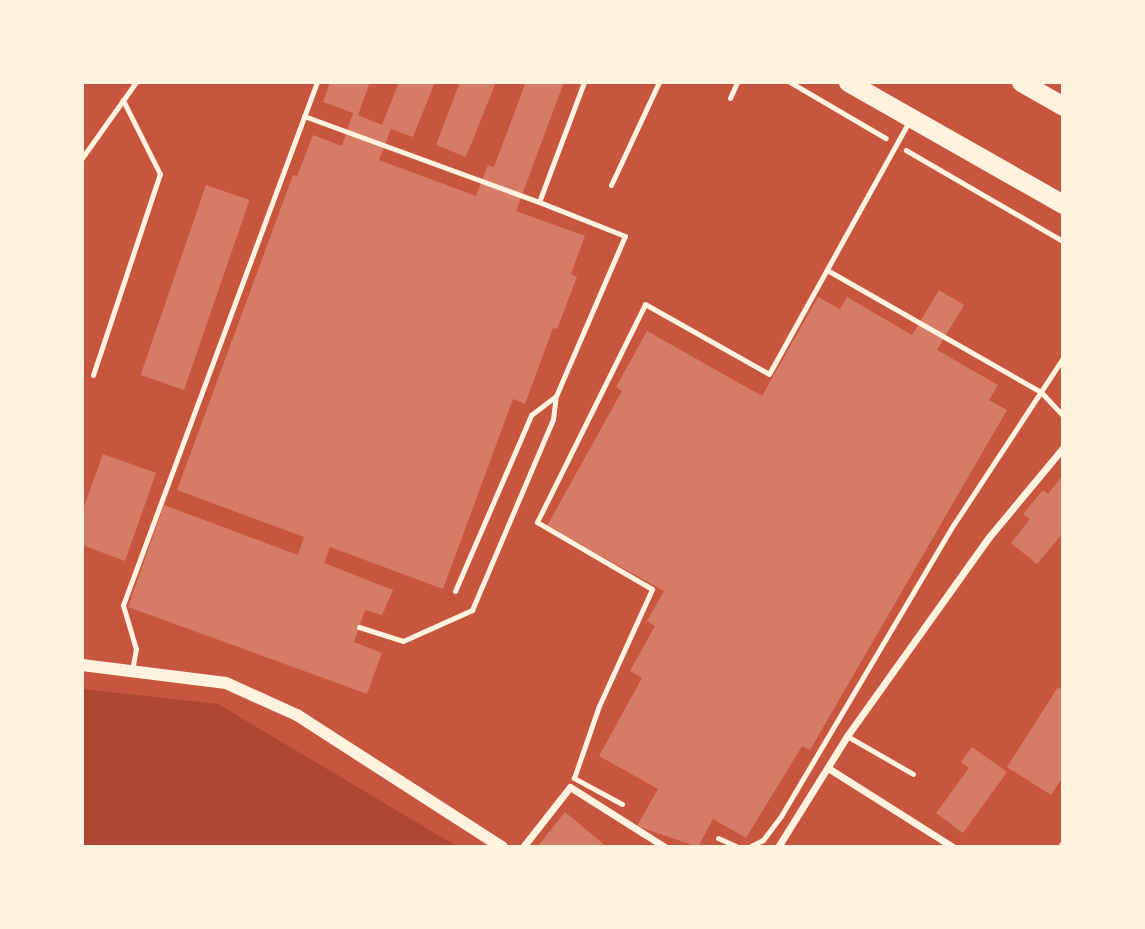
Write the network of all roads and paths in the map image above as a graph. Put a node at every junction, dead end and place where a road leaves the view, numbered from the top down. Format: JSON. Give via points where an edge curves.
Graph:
{"nodes":[{"id":1,"x":136,"y":82,"type":"edge"},
{"id":2,"x":317,"y":82,"type":"edge"},
{"id":3,"x":584,"y":82,"type":"edge"},
{"id":4,"x":659,"y":82,"type":"edge"},
{"id":5,"x":737,"y":82,"type":"edge"},
{"id":6,"x":790,"y":82,"type":"edge"},
{"id":7,"x":848,"y":82,"type":"edge"},
{"id":8,"x":1035,"y":86,"type":"edge"},
{"id":9,"x":730,"y":98,"type":"dead end"},
{"id":10,"x":123,"y":100,"type":"junction"},
{"id":11,"x":1063,"y":106,"type":"edge"},
{"id":12,"x":304,"y":116,"type":"junction"},
{"id":13,"x":911,"y":119,"type":"junction"},
{"id":14,"x":897,"y":144,"type":"junction"},
{"id":15,"x":82,"y":158,"type":"edge"},
{"id":16,"x":611,"y":185,"type":"dead end"},
{"id":17,"x":539,"y":202,"type":"junction"},
{"id":18,"x":1063,"y":204,"type":"edge"},
{"id":19,"x":1063,"y":241,"type":"edge"},
{"id":20,"x":827,"y":270,"type":"junction"},
{"id":21,"x":1063,"y":358,"type":"edge"},
{"id":22,"x":93,"y":375,"type":"dead end"},
{"id":23,"x":1041,"y":391,"type":"junction"},
{"id":24,"x":556,"y":396,"type":"junction"},
{"id":25,"x":1063,"y":416,"type":"edge"},
{"id":26,"x":1063,"y":448,"type":"edge"},
{"id":27,"x":455,"y":591,"type":"dead end"},
{"id":28,"x":359,"y":627,"type":"dead end"},
{"id":29,"x":82,"y":665,"type":"edge"},
{"id":30,"x":132,"y":674,"type":"junction"},
{"id":31,"x":847,"y":736,"type":"junction"},
{"id":32,"x":828,"y":768,"type":"junction"},
{"id":33,"x":913,"y":774,"type":"dead end"},
{"id":34,"x":622,"y":804,"type":"dead end"},
{"id":35,"x":718,"y":838,"type":"dead end"},
{"id":36,"x":502,"y":847,"type":"edge"},
{"id":37,"x":523,"y":847,"type":"edge"},
{"id":38,"x":665,"y":847,"type":"edge"},
{"id":39,"x":738,"y":847,"type":"edge"},
{"id":40,"x":749,"y":847,"type":"edge"},
{"id":41,"x":778,"y":847,"type":"edge"},
{"id":42,"x":953,"y":847,"type":"edge"}],
"edges":[{"from":1,"to":10,"type":"lane"},
{"from":2,"to":12,"type":"lane"},
{"from":3,"to":17,"type":"lane"},
{"from":4,"to":16,"type":"lane"},
{"from":5,"to":9,"type":"lane"},
{"from":6,"to":14,"type":"path"},
{"from":7,"to":13,"type":"highway"},
{"from":8,"to":11,"type":"highway"},
{"from":10,"to":15,"type":"lane"},
{"from":10,"to":22,"type":"lane","via":[[160,174]]},
{"from":12,"to":17,"type":"lane"},
{"from":12,"to":30,"type":"lane","via":[[123,605],[136,649]]},
{"from":13,"to":14,"type":"lane"},
{"from":13,"to":18,"type":"highway"},
{"from":14,"to":19,"type":"path"},
{"from":14,"to":20,"type":"lane"},
{"from":17,"to":24,"type":"lane","via":[[625,236]]},
{"from":20,"to":23,"type":"lane"},
{"from":20,"to":34,"type":"lane","via":[[769,374],[645,303],[537,522],[652,589],[599,706],[574,778]]},
{"from":21,"to":23,"type":"lane"},
{"from":23,"to":25,"type":"lane"},
{"from":23,"to":40,"type":"lane","via":[[954,524],[781,816],[763,840]]},
{"from":24,"to":27,"type":"lane","via":[[531,415]]},
{"from":24,"to":28,"type":"lane","via":[[553,419],[472,610],[403,641]]},
{"from":26,"to":31,"type":"street","via":[[989,537]]},
{"from":29,"to":30,"type":"street"},
{"from":30,"to":36,"type":"street","via":[[226,683],[297,715]]},
{"from":31,"to":32,"type":"street"},
{"from":31,"to":33,"type":"lane"},
{"from":32,"to":41,"type":"street"},
{"from":32,"to":42,"type":"street"},
{"from":35,"to":39,"type":"lane"},
{"from":37,"to":38,"type":"street","via":[[570,787]]}]}
